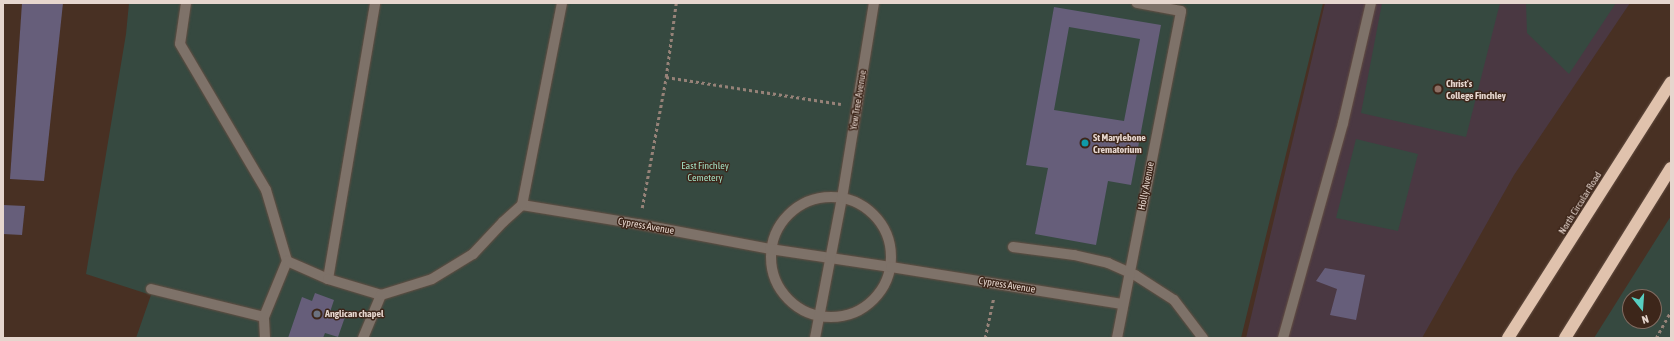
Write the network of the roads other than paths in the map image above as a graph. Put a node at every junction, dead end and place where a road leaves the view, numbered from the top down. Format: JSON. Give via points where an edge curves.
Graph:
{"nodes":[{"id":1,"x":186,"y":3,"type":"edge"},
{"id":2,"x":375,"y":3,"type":"edge"},
{"id":3,"x":562,"y":3,"type":"edge"},
{"id":4,"x":874,"y":3,"type":"edge"},
{"id":5,"x":1137,"y":3,"type":"edge"},
{"id":6,"x":1371,"y":3,"type":"edge"},
{"id":7,"x":1671,"y":82,"type":"edge"},
{"id":8,"x":1671,"y":168,"type":"edge"},
{"id":9,"x":842,"y":198,"type":"junction"},
{"id":10,"x":522,"y":205,"type":"junction"},
{"id":11,"x":1013,"y":247,"type":"dead end"},
{"id":12,"x":770,"y":250,"type":"junction"},
{"id":13,"x":831,"y":258,"type":"junction"},
{"id":14,"x":287,"y":261,"type":"junction"},
{"id":15,"x":891,"y":267,"type":"junction"},
{"id":16,"x":1129,"y":273,"type":"junction"},
{"id":17,"x":328,"y":279,"type":"junction"},
{"id":18,"x":151,"y":289,"type":"dead end"},
{"id":19,"x":381,"y":296,"type":"junction"},
{"id":20,"x":1122,"y":304,"type":"junction"},
{"id":21,"x":264,"y":317,"type":"junction"},
{"id":22,"x":820,"y":317,"type":"junction"},
{"id":23,"x":265,"y":338,"type":"edge"},
{"id":24,"x":363,"y":338,"type":"edge"},
{"id":25,"x":815,"y":338,"type":"edge"},
{"id":26,"x":1117,"y":338,"type":"edge"},
{"id":27,"x":1203,"y":338,"type":"edge"},
{"id":28,"x":1283,"y":338,"type":"edge"},
{"id":29,"x":1508,"y":338,"type":"edge"},
{"id":30,"x":1565,"y":338,"type":"edge"}],
"edges":[{"from":1,"to":14,"type":"lane","via":[[180,44],[266,190]]},
{"from":2,"to":17,"type":"lane"},
{"from":3,"to":10,"type":"lane"},
{"from":4,"to":9,"type":"lane","name":"Yew Tree Avenue"},
{"from":5,"to":16,"type":"lane","name":"Holly Avenue","via":[[1180,11]]},
{"from":6,"to":28,"type":"lane","via":[[1343,123]]},
{"from":7,"to":29,"type":"highway","name":"North Circular Road"},
{"from":8,"to":30,"type":"highway"},
{"from":9,"to":12,"type":"lane","via":[[822,197],[804,203],[788,215],[776,230]]},
{"from":9,"to":13,"type":"lane","name":"Yew Tree Avenue"},
{"from":9,"to":15,"type":"lane","via":[[860,204],[882,225],[890,248]]},
{"from":10,"to":12,"type":"lane","name":"Cypress Avenue","via":[[638,224]]},
{"from":10,"to":19,"type":"lane","via":[[473,254],[432,279]]},
{"from":11,"to":16,"type":"lane","via":[[1074,255],[1108,263]]},
{"from":12,"to":13,"type":"lane","name":"Cypress Avenue"},
{"from":12,"to":22,"type":"lane","via":[[771,268],[777,285],[788,300],[802,311]]},
{"from":13,"to":15,"type":"lane","name":"Cypress Avenue"},
{"from":13,"to":22,"type":"lane","name":"Yew Tree Avenue"},
{"from":14,"to":17,"type":"lane"},
{"from":14,"to":21,"type":"lane"},
{"from":15,"to":20,"type":"lane","name":"Cypress Avenue"},
{"from":15,"to":22,"type":"lane","via":[[884,285],[873,300],[857,312],[839,317]]},
{"from":16,"to":20,"type":"lane","name":"Holly Avenue"},
{"from":16,"to":27,"type":"lane","via":[[1174,300]]},
{"from":17,"to":19,"type":"lane"},
{"from":18,"to":21,"type":"lane"},
{"from":19,"to":24,"type":"lane"},
{"from":20,"to":26,"type":"lane","name":"Holly Avenue"},
{"from":21,"to":23,"type":"lane"},
{"from":22,"to":25,"type":"lane"}]}
